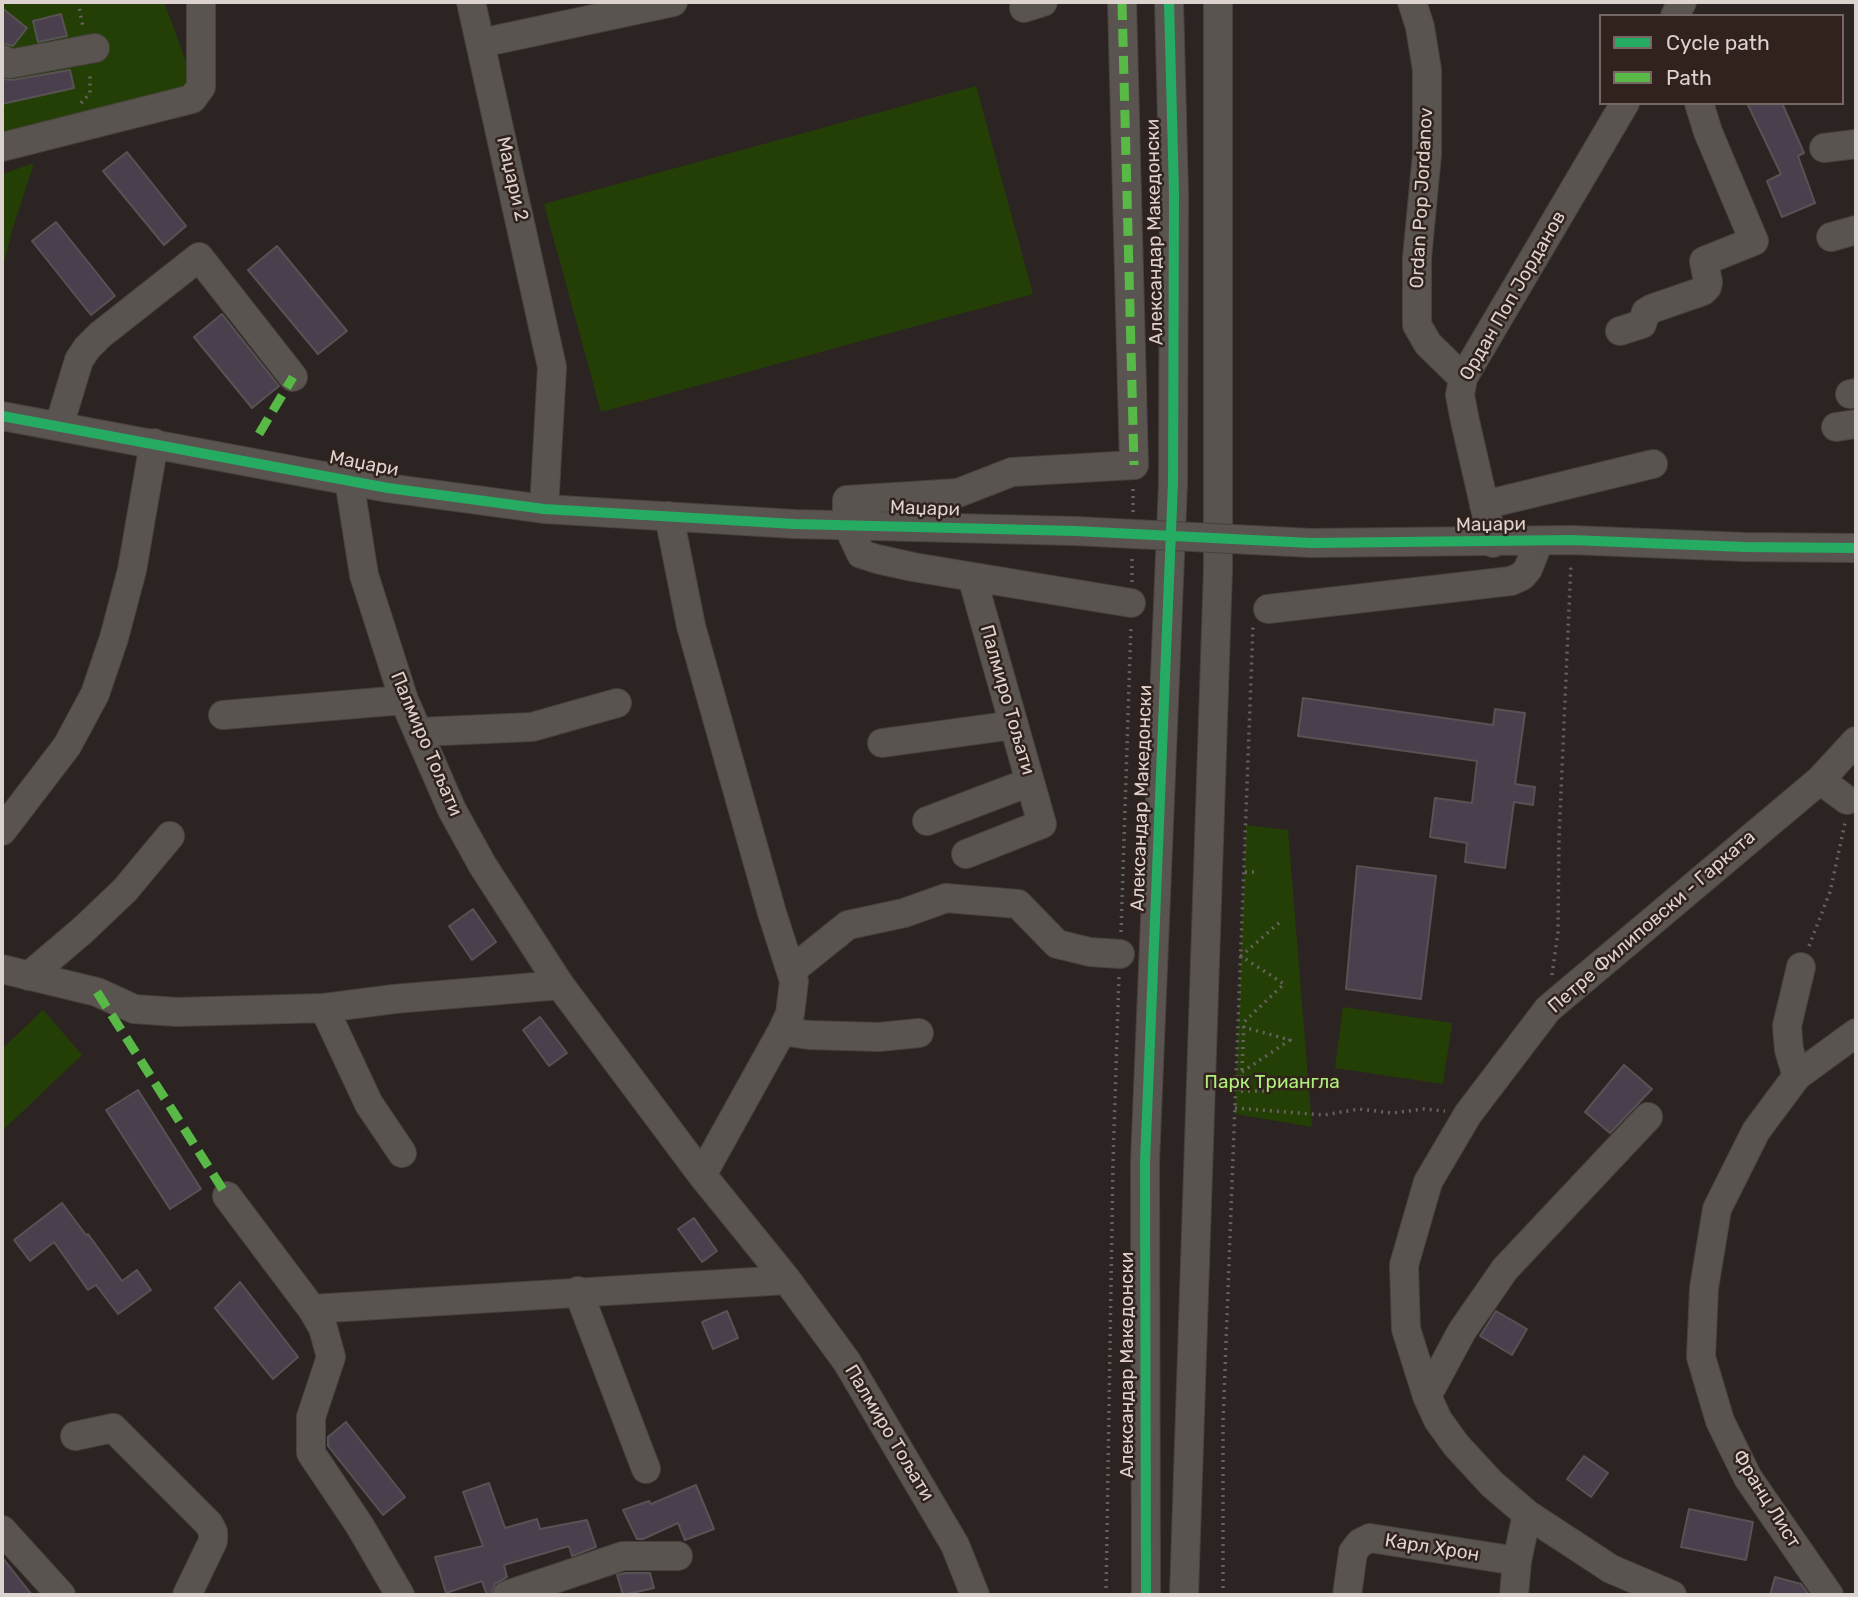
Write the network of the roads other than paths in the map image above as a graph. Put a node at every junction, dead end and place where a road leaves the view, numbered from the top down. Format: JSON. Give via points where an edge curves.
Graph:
{"nodes":[{"id":1,"x":201,"y":2,"type":"edge"},
{"id":2,"x":471,"y":2,"type":"edge"},
{"id":3,"x":673,"y":2,"type":"edge"},
{"id":4,"x":1122,"y":2,"type":"edge"},
{"id":5,"x":1170,"y":2,"type":"edge"},
{"id":6,"x":1218,"y":2,"type":"edge"},
{"id":7,"x":1412,"y":2,"type":"edge"},
{"id":8,"x":481,"y":43,"type":"junction"},
{"id":9,"x":90,"y":49,"type":"road end"},
{"id":10,"x":2,"y":59,"type":"edge"},
{"id":11,"x":1624,"y":105,"type":"edge"},
{"id":12,"x":1700,"y":105,"type":"edge"},
{"id":13,"x":1856,"y":144,"type":"edge"},
{"id":14,"x":2,"y":147,"type":"edge"},
{"id":15,"x":1824,"y":148,"type":"dead end"},
{"id":16,"x":1620,"y":331,"type":"dead end"},
{"id":17,"x":293,"y":377,"type":"dead end"},
{"id":18,"x":1463,"y":378,"type":"junction"},
{"id":19,"x":2,"y":416,"type":"edge"},
{"id":20,"x":59,"y":426,"type":"junction"},
{"id":21,"x":154,"y":443,"type":"junction"},
{"id":22,"x":1653,"y":464,"type":"dead end"},
{"id":23,"x":349,"y":480,"type":"junction"},
{"id":24,"x":1484,"y":505,"type":"junction"},
{"id":25,"x":544,"y":509,"type":"junction"},
{"id":26,"x":669,"y":516,"type":"junction"},
{"id":27,"x":847,"y":524,"type":"junction"},
{"id":28,"x":1539,"y":541,"type":"junction"},
{"id":29,"x":1493,"y":543,"type":"junction"},
{"id":30,"x":1856,"y":548,"type":"edge"},
{"id":31,"x":972,"y":577,"type":"junction"},
{"id":32,"x":1131,"y":603,"type":"road end"},
{"id":33,"x":1268,"y":609,"type":"road end"},
{"id":34,"x":404,"y":700,"type":"junction"},
{"id":35,"x":617,"y":704,"type":"dead end"},
{"id":36,"x":223,"y":715,"type":"dead end"},
{"id":37,"x":1014,"y":725,"type":"junction"},
{"id":38,"x":419,"y":732,"type":"junction"},
{"id":39,"x":1856,"y":741,"type":"edge"},
{"id":40,"x":882,"y":743,"type":"dead end"},
{"id":41,"x":1820,"y":780,"type":"junction"},
{"id":42,"x":1030,"y":782,"type":"junction"},
{"id":43,"x":1847,"y":800,"type":"road end"},
{"id":44,"x":927,"y":821,"type":"dead end"},
{"id":45,"x":2,"y":831,"type":"edge"},
{"id":46,"x":170,"y":836,"type":"dead end"},
{"id":47,"x":966,"y":854,"type":"dead end"},
{"id":48,"x":1120,"y":954,"type":"road end"},
{"id":49,"x":1801,"y":967,"type":"road end"},
{"id":50,"x":2,"y":969,"type":"edge"},
{"id":51,"x":792,"y":970,"type":"junction"},
{"id":52,"x":29,"y":976,"type":"junction"},
{"id":53,"x":560,"y":985,"type":"junction"},
{"id":54,"x":324,"y":1008,"type":"junction"},
{"id":55,"x":782,"y":1031,"type":"junction"},
{"id":56,"x":1856,"y":1032,"type":"edge"},
{"id":57,"x":919,"y":1033,"type":"dead end"},
{"id":58,"x":1797,"y":1076,"type":"junction"},
{"id":59,"x":1648,"y":1117,"type":"dead end"},
{"id":60,"x":402,"y":1153,"type":"dead end"},
{"id":61,"x":702,"y":1175,"type":"junction"},
{"id":62,"x":227,"y":1196,"type":"dead end"},
{"id":63,"x":787,"y":1280,"type":"junction"},
{"id":64,"x":578,"y":1292,"type":"junction"},
{"id":65,"x":312,"y":1309,"type":"junction"},
{"id":66,"x":1427,"y":1396,"type":"junction"},
{"id":67,"x":75,"y":1436,"type":"dead end"},
{"id":68,"x":646,"y":1469,"type":"dead end"},
{"id":69,"x":1527,"y":1514,"type":"junction"},
{"id":70,"x":2,"y":1530,"type":"edge"},
{"id":71,"x":678,"y":1556,"type":"dead end"},
{"id":72,"x":1517,"y":1561,"type":"junction"},
{"id":73,"x":61,"y":1595,"type":"edge"},
{"id":74,"x":187,"y":1595,"type":"edge"},
{"id":75,"x":400,"y":1595,"type":"edge"},
{"id":76,"x":506,"y":1595,"type":"edge"},
{"id":77,"x":975,"y":1595,"type":"edge"},
{"id":78,"x":1146,"y":1595,"type":"edge"},
{"id":79,"x":1184,"y":1595,"type":"edge"},
{"id":80,"x":1347,"y":1595,"type":"edge"},
{"id":81,"x":1514,"y":1595,"type":"edge"},
{"id":82,"x":1672,"y":1595,"type":"edge"},
{"id":83,"x":1829,"y":1595,"type":"edge"}],
"edges":[{"from":1,"to":14,"type":"street","via":[[201,88],[192,99]]},
{"from":2,"to":8,"type":"street","name":"Маџари 2"},
{"from":3,"to":8,"type":"street"},
{"from":4,"to":27,"type":"street","via":[[1134,465],[1012,472],[958,493],[847,500]]},
{"from":5,"to":78,"type":"street","name":"Александар Македонски","via":[[1173,482],[1145,1162]]},
{"from":6,"to":79,"type":"street","via":[[1218,569]]},
{"from":7,"to":18,"type":"street","name":"Ordan Pop Jordanov","via":[[1427,70],[1417,325],[1428,344]]},
{"from":8,"to":25,"type":"street","name":"Маџари 2","via":[[552,367]]},
{"from":9,"to":10,"type":"street","via":[[9,64]]},
{"from":11,"to":18,"type":"street","name":"Ордан Поп Јорданов"},
{"from":12,"to":16,"type":"street","via":[[1754,241],[1703,261],[1708,282],[1703,291],[1651,309],[1642,324]]},
{"from":13,"to":15,"type":"street"},
{"from":17,"to":20,"type":"street","via":[[199,257],[87,348]]},
{"from":18,"to":24,"type":"street","name":"Ордан Поп Јорданов","via":[[1460,396]]},
{"from":19,"to":20,"type":"street","name":"Маџари"},
{"from":20,"to":21,"type":"street","name":"Маџари"},
{"from":21,"to":23,"type":"street","name":"Маџари"},
{"from":21,"to":45,"type":"street","via":[[132,570],[95,694],[67,746]]},
{"from":22,"to":24,"type":"street"},
{"from":23,"to":25,"type":"street","name":"Маџари"},
{"from":23,"to":34,"type":"street","name":"Палмиро Тољати","via":[[364,575]]},
{"from":24,"to":29,"type":"street","name":"Ордан Поп Јорданов"},
{"from":25,"to":26,"type":"street","name":"Маџари"},
{"from":26,"to":27,"type":"street","name":"Маџари"},
{"from":26,"to":51,"type":"street","via":[[691,626]]},
{"from":27,"to":29,"type":"street","name":"Маџари","bridge":true,"via":[[1311,543]]},
{"from":27,"to":31,"type":"street","via":[[861,554]]},
{"from":28,"to":29,"type":"street","name":"Маџари"},
{"from":28,"to":30,"type":"street","name":"Маџари"},
{"from":28,"to":33,"type":"street","via":[[1528,569],[1511,581]]},
{"from":31,"to":32,"type":"street"},
{"from":31,"to":37,"type":"street","name":"Палмиро Тољати"},
{"from":34,"to":36,"type":"street"},
{"from":34,"to":38,"type":"street","name":"Палмиро Тољати"},
{"from":35,"to":38,"type":"street","via":[[532,727]]},
{"from":37,"to":40,"type":"street"},
{"from":37,"to":42,"type":"street","name":"Палмиро Тољати"},
{"from":38,"to":53,"type":"street","name":"Палмиро Тољати","via":[[452,810],[483,866]]},
{"from":39,"to":41,"type":"street","name":"Петре Филиповски - Гарката"},
{"from":41,"to":43,"type":"street"},
{"from":41,"to":66,"type":"street","name":"Петре Филиповски - Гарката","via":[[1548,1009],[1468,1114],[1428,1182],[1404,1265],[1406,1329]]},
{"from":42,"to":44,"type":"street"},
{"from":42,"to":47,"type":"street","name":"Палмиро Тољати","via":[[1042,824]]},
{"from":46,"to":52,"type":"street","via":[[125,890]]},
{"from":48,"to":51,"type":"street","via":[[1057,944],[1018,904],[946,898],[848,925]]},
{"from":49,"to":58,"type":"street","via":[[1787,1026]]},
{"from":50,"to":52,"type":"street"},
{"from":51,"to":55,"type":"street","via":[[793,996]]},
{"from":52,"to":54,"type":"street","via":[[97,992],[134,1009]]},
{"from":53,"to":54,"type":"street"},
{"from":53,"to":61,"type":"street","name":"Палмиро Тољати"},
{"from":54,"to":60,"type":"street","via":[[369,1104]]},
{"from":55,"to":57,"type":"street","via":[[879,1037]]},
{"from":55,"to":61,"type":"street"},
{"from":56,"to":58,"type":"street","name":"Франц Лист"},
{"from":58,"to":83,"type":"street","name":"Франц Лист","via":[[1756,1131],[1717,1209],[1704,1287],[1701,1357],[1720,1421],[1748,1478]]},
{"from":59,"to":66,"type":"street","via":[[1505,1269],[1462,1331]]},
{"from":61,"to":63,"type":"street","name":"Палмиро Тољати"},
{"from":62,"to":65,"type":"street"},
{"from":63,"to":64,"type":"street"},
{"from":63,"to":77,"type":"street","name":"Палмиро Тољати","via":[[847,1362],[906,1460],[955,1545]]},
{"from":64,"to":65,"type":"street"},
{"from":64,"to":68,"type":"street"},
{"from":65,"to":75,"type":"street","via":[[331,1357],[311,1417],[311,1453]]},
{"from":66,"to":69,"type":"street","name":"Петре Филиповски - Гарката","via":[[1456,1445]]},
{"from":67,"to":74,"type":"street","via":[[113,1428],[209,1524],[213,1541]]},
{"from":69,"to":72,"type":"street"},
{"from":69,"to":82,"type":"street","name":"Петре Филиповски - Гарката","via":[[1611,1569]]},
{"from":70,"to":73,"type":"street"},
{"from":71,"to":76,"type":"street","via":[[623,1556]]},
{"from":72,"to":80,"type":"street","name":"Карл Хрон","via":[[1370,1538],[1353,1552]]},
{"from":72,"to":81,"type":"street"}]}
